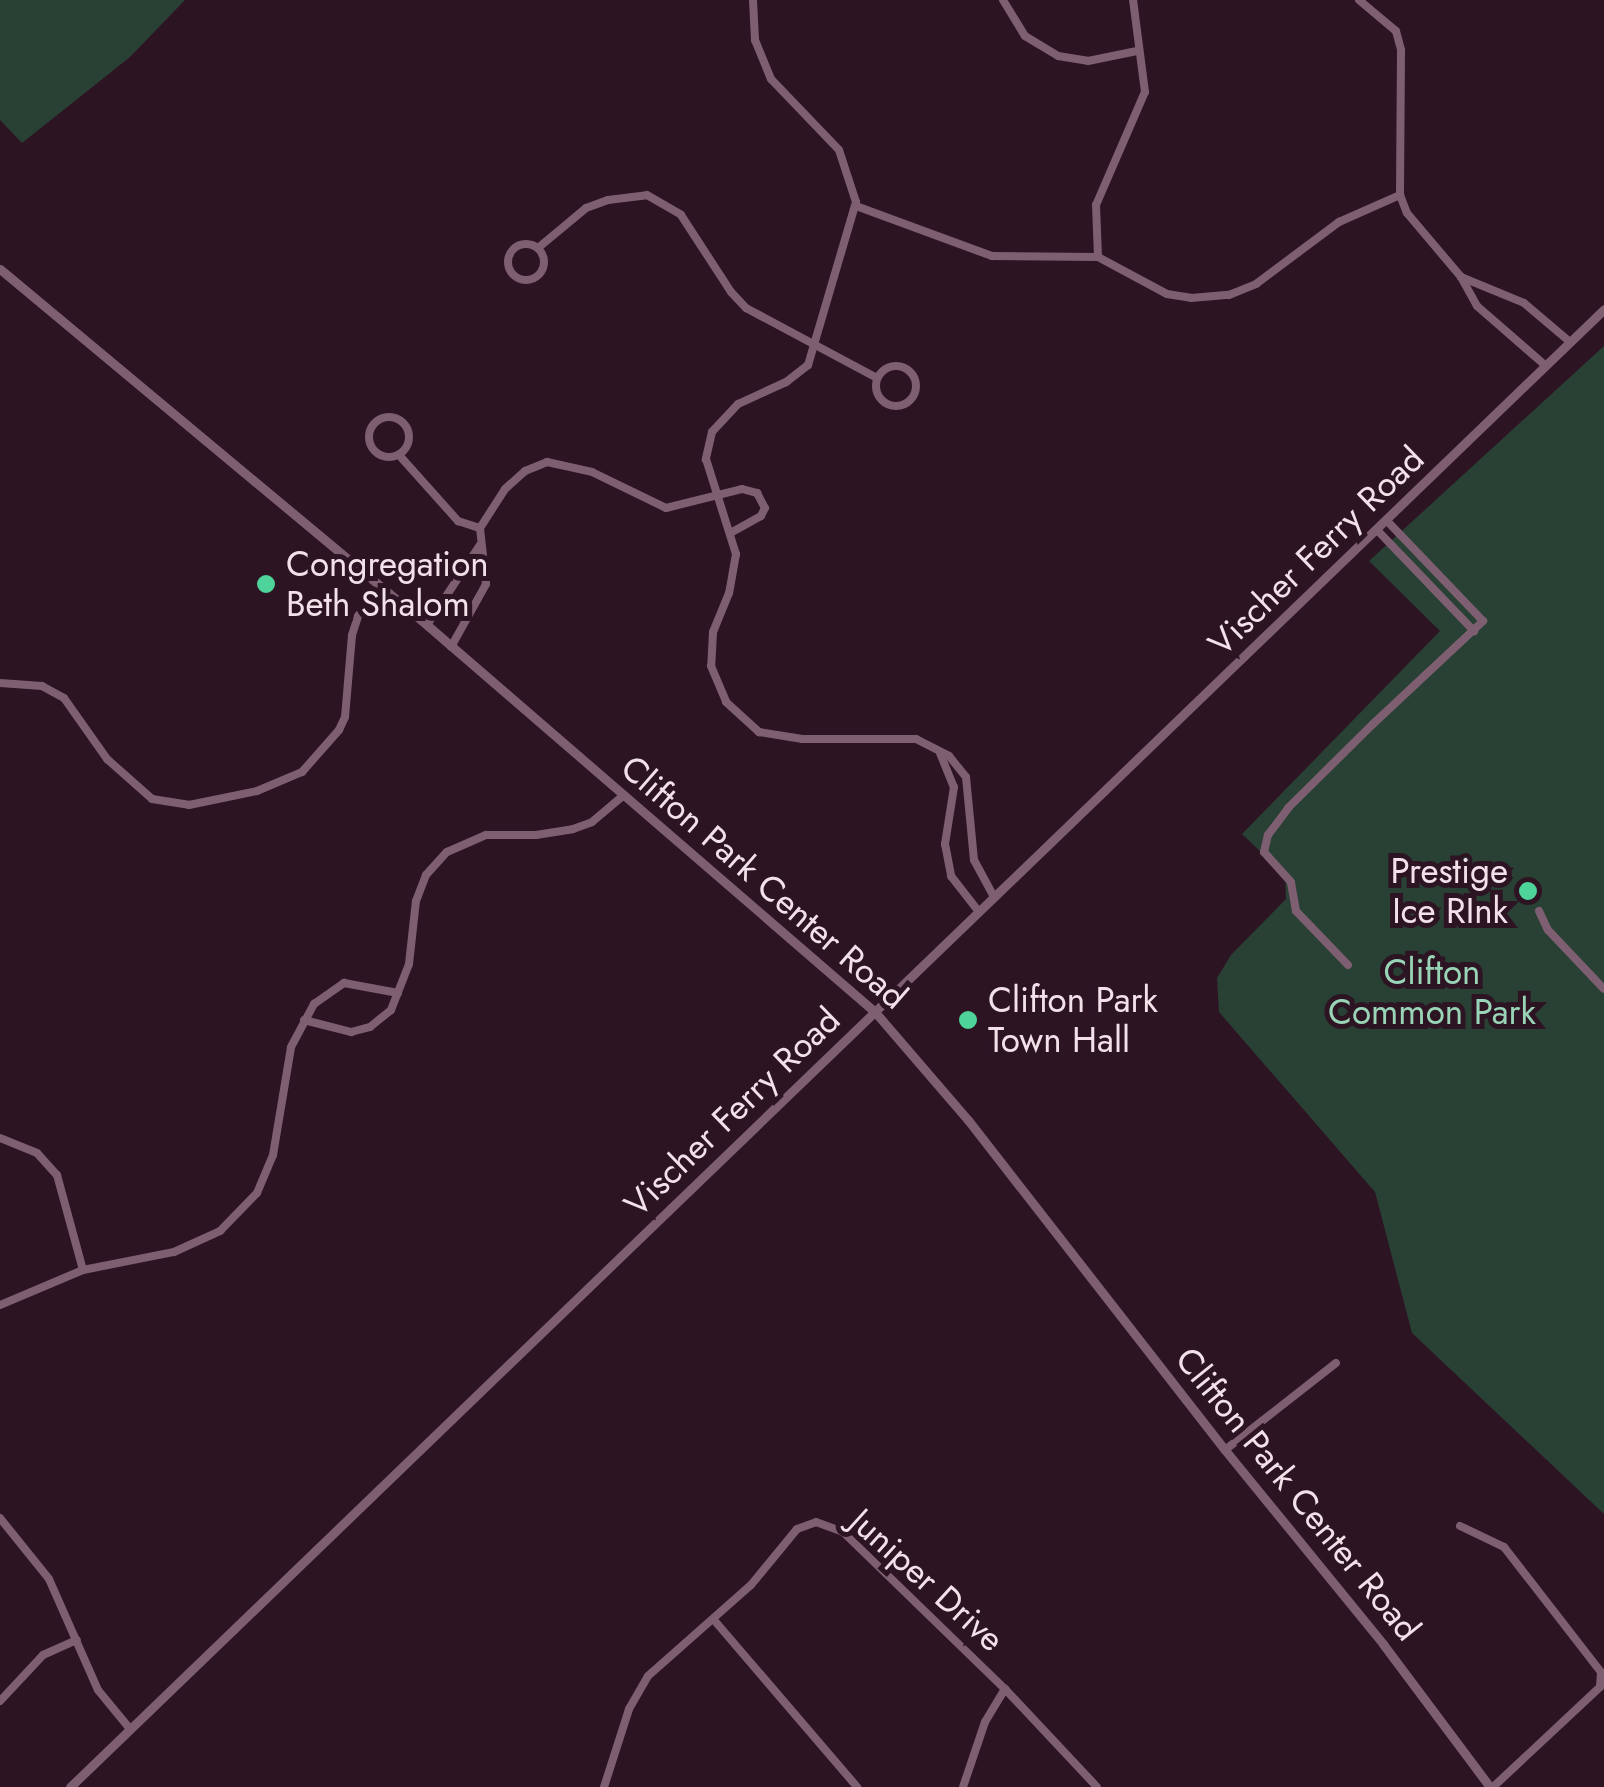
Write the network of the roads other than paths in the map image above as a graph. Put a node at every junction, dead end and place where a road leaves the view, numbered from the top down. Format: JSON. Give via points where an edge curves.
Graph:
{"nodes":[{"id":1,"x":754,"y":0,"type":"edge"},
{"id":2,"x":1004,"y":0,"type":"edge"},
{"id":3,"x":1133,"y":0,"type":"edge"},
{"id":4,"x":1359,"y":0,"type":"edge"},
{"id":5,"x":1138,"y":50,"type":"junction"},
{"id":6,"x":1400,"y":195,"type":"junction"},
{"id":7,"x":856,"y":206,"type":"junction"},
{"id":8,"x":538,"y":248,"type":"junction"},
{"id":9,"x":1098,"y":257,"type":"junction"},
{"id":10,"x":0,"y":269,"type":"edge"},
{"id":11,"x":1461,"y":277,"type":"junction"},
{"id":12,"x":1604,"y":309,"type":"edge"},
{"id":13,"x":1570,"y":342,"type":"junction"},
{"id":14,"x":816,"y":346,"type":"junction"},
{"id":15,"x":1546,"y":366,"type":"junction"},
{"id":16,"x":877,"y":378,"type":"junction"},
{"id":17,"x":399,"y":454,"type":"junction"},
{"id":18,"x":717,"y":495,"type":"junction"},
{"id":19,"x":1388,"y":522,"type":"junction"},
{"id":20,"x":480,"y":528,"type":"junction"},
{"id":21,"x":732,"y":532,"type":"junction"},
{"id":22,"x":1378,"y":532,"type":"junction"},
{"id":23,"x":480,"y":545,"type":"junction"},
{"id":24,"x":379,"y":586,"type":"junction"},
{"id":25,"x":427,"y":626,"type":"junction"},
{"id":26,"x":1474,"y":631,"type":"junction"},
{"id":27,"x":451,"y":646,"type":"junction"},
{"id":28,"x":0,"y":682,"type":"edge"},
{"id":29,"x":938,"y":748,"type":"junction"},
{"id":30,"x":624,"y":795,"type":"junction"},
{"id":31,"x":994,"y":897,"type":"junction"},
{"id":32,"x":979,"y":912,"type":"junction"},
{"id":33,"x":1539,"y":912,"type":"dead end"},
{"id":34,"x":1348,"y":966,"type":"dead end"},
{"id":35,"x":1604,"y":989,"type":"edge"},
{"id":36,"x":398,"y":993,"type":"junction"},
{"id":37,"x":876,"y":1012,"type":"junction"},
{"id":38,"x":304,"y":1020,"type":"junction"},
{"id":39,"x":0,"y":1138,"type":"edge"},
{"id":40,"x":83,"y":1270,"type":"junction"},
{"id":41,"x":0,"y":1305,"type":"edge"},
{"id":42,"x":1336,"y":1363,"type":"dead end"},
{"id":43,"x":1225,"y":1450,"type":"junction"},
{"id":44,"x":0,"y":1518,"type":"edge"},
{"id":45,"x":1460,"y":1526,"type":"dead end"},
{"id":46,"x":714,"y":1620,"type":"junction"},
{"id":47,"x":77,"y":1640,"type":"junction"},
{"id":48,"x":1004,"y":1689,"type":"junction"},
{"id":49,"x":0,"y":1701,"type":"edge"},
{"id":50,"x":130,"y":1729,"type":"junction"},
{"id":51,"x":70,"y":1787,"type":"edge"},
{"id":52,"x":604,"y":1787,"type":"edge"},
{"id":53,"x":857,"y":1787,"type":"edge"},
{"id":54,"x":962,"y":1787,"type":"edge"},
{"id":55,"x":1097,"y":1787,"type":"edge"},
{"id":56,"x":1492,"y":1787,"type":"edge"}],
"edges":[{"from":1,"to":7,"type":"street","via":[[758,52],[771,78],[839,150]]},
{"from":2,"to":5,"type":"street","via":[[1025,36],[1058,56],[1088,61]]},
{"from":3,"to":5,"type":"street"},
{"from":4,"to":6,"type":"street","via":[[1396,31],[1401,50]]},
{"from":5,"to":9,"type":"street","via":[[1145,92],[1096,205]]},
{"from":6,"to":9,"type":"street","via":[[1339,222],[1256,284],[1229,294],[1167,294]]},
{"from":6,"to":11,"type":"street","via":[[1416,226]]},
{"from":7,"to":9,"type":"street","via":[[992,256]]},
{"from":7,"to":14,"type":"street"},
{"from":8,"to":8,"type":"street","via":[[527,243],[512,250],[507,260],[514,276],[526,280],[542,271]]},
{"from":8,"to":14,"type":"street","via":[[586,208],[647,196],[681,215],[746,308]]},
{"from":10,"to":24,"type":"street","name":"Clifton Park Center Road"},
{"from":11,"to":13,"type":"street","via":[[1524,303]]},
{"from":11,"to":15,"type":"street","via":[[1477,306]]},
{"from":12,"to":13,"type":"street","name":"Vischer Ferry Road"},
{"from":13,"to":15,"type":"street","name":"Vischer Ferry Road"},
{"from":14,"to":16,"type":"street"},
{"from":14,"to":18,"type":"street","via":[[796,375],[738,404],[718,423],[706,459]]},
{"from":15,"to":19,"type":"street","name":"Vischer Ferry Road"},
{"from":16,"to":16,"type":"street","via":[[878,396],[888,404],[906,403],[914,393],[914,380],[900,366]]},
{"from":17,"to":17,"type":"street","via":[[408,430],[392,417],[379,419],[368,434],[371,447],[386,458]]},
{"from":17,"to":20,"type":"street","via":[[458,521]]},
{"from":18,"to":20,"type":"street","via":[[666,508],[592,472],[547,462],[505,489]]},
{"from":18,"to":21,"type":"street"},
{"from":18,"to":21,"type":"street","via":[[742,489],[762,500],[761,516]]},
{"from":19,"to":22,"type":"street","name":"Vischer Ferry Road"},
{"from":19,"to":26,"type":"street","via":[[1484,621]]},
{"from":20,"to":23,"type":"street"},
{"from":21,"to":29,"type":"street","via":[[735,564],[710,656],[718,689],[735,715],[777,738],[916,738]]},
{"from":22,"to":26,"type":"street"},
{"from":22,"to":31,"type":"street","name":"Vischer Ferry Road"},
{"from":23,"to":25,"type":"street"},
{"from":23,"to":27,"type":"street","via":[[486,584]]},
{"from":24,"to":25,"type":"street","name":"Clifton Park Center Road"},
{"from":24,"to":28,"type":"street","via":[[352,635],[339,730],[302,772],[257,791],[189,805],[152,798],[106,759],[64,698],[42,686]]},
{"from":25,"to":27,"type":"street","name":"Clifton Park Center Road"},
{"from":26,"to":34,"type":"street","via":[[1288,808],[1268,835],[1264,852],[1291,882],[1296,912]]},
{"from":27,"to":30,"type":"street","name":"Clifton Park Center Road"},
{"from":29,"to":31,"type":"street","via":[[966,777],[974,860]]},
{"from":29,"to":32,"type":"street","via":[[954,787],[945,844],[951,876]]},
{"from":30,"to":36,"type":"street","via":[[574,829],[486,835],[447,852],[426,875],[416,901]]},
{"from":30,"to":37,"type":"street","name":"Clifton Park Center Road"},
{"from":31,"to":32,"type":"street","name":"Vischer Ferry Road"},
{"from":32,"to":37,"type":"street","name":"Vischer Ferry Road"},
{"from":33,"to":35,"type":"street"},
{"from":36,"to":38,"type":"street","via":[[344,983]]},
{"from":36,"to":38,"type":"street","via":[[370,1027],[334,1030]]},
{"from":37,"to":43,"type":"street","name":"Clifton Park Center Road"},
{"from":37,"to":50,"type":"street","name":"Vischer Ferry Road"},
{"from":38,"to":40,"type":"street","via":[[291,1047],[273,1155],[247,1207],[202,1242]]},
{"from":39,"to":40,"type":"street","via":[[37,1153],[57,1175]]},
{"from":40,"to":41,"type":"street"},
{"from":42,"to":43,"type":"street"},
{"from":43,"to":56,"type":"street","name":"Clifton Park Center Road"},
{"from":44,"to":47,"type":"street","via":[[49,1579]]},
{"from":45,"to":56,"type":"street","via":[[1504,1547],[1600,1672],[1600,1687]]},
{"from":46,"to":48,"type":"street","name":"Juniper Drive","via":[[780,1546],[816,1522],[843,1532]]},
{"from":46,"to":52,"type":"street","via":[[648,1676],[629,1709]]},
{"from":46,"to":53,"type":"street"},
{"from":47,"to":49,"type":"street","via":[[43,1655]]},
{"from":47,"to":50,"type":"street","via":[[98,1690]]},
{"from":48,"to":54,"type":"street"},
{"from":48,"to":55,"type":"street","name":"Juniper Drive"},
{"from":50,"to":51,"type":"street","name":"Vischer Ferry Road"}]}
